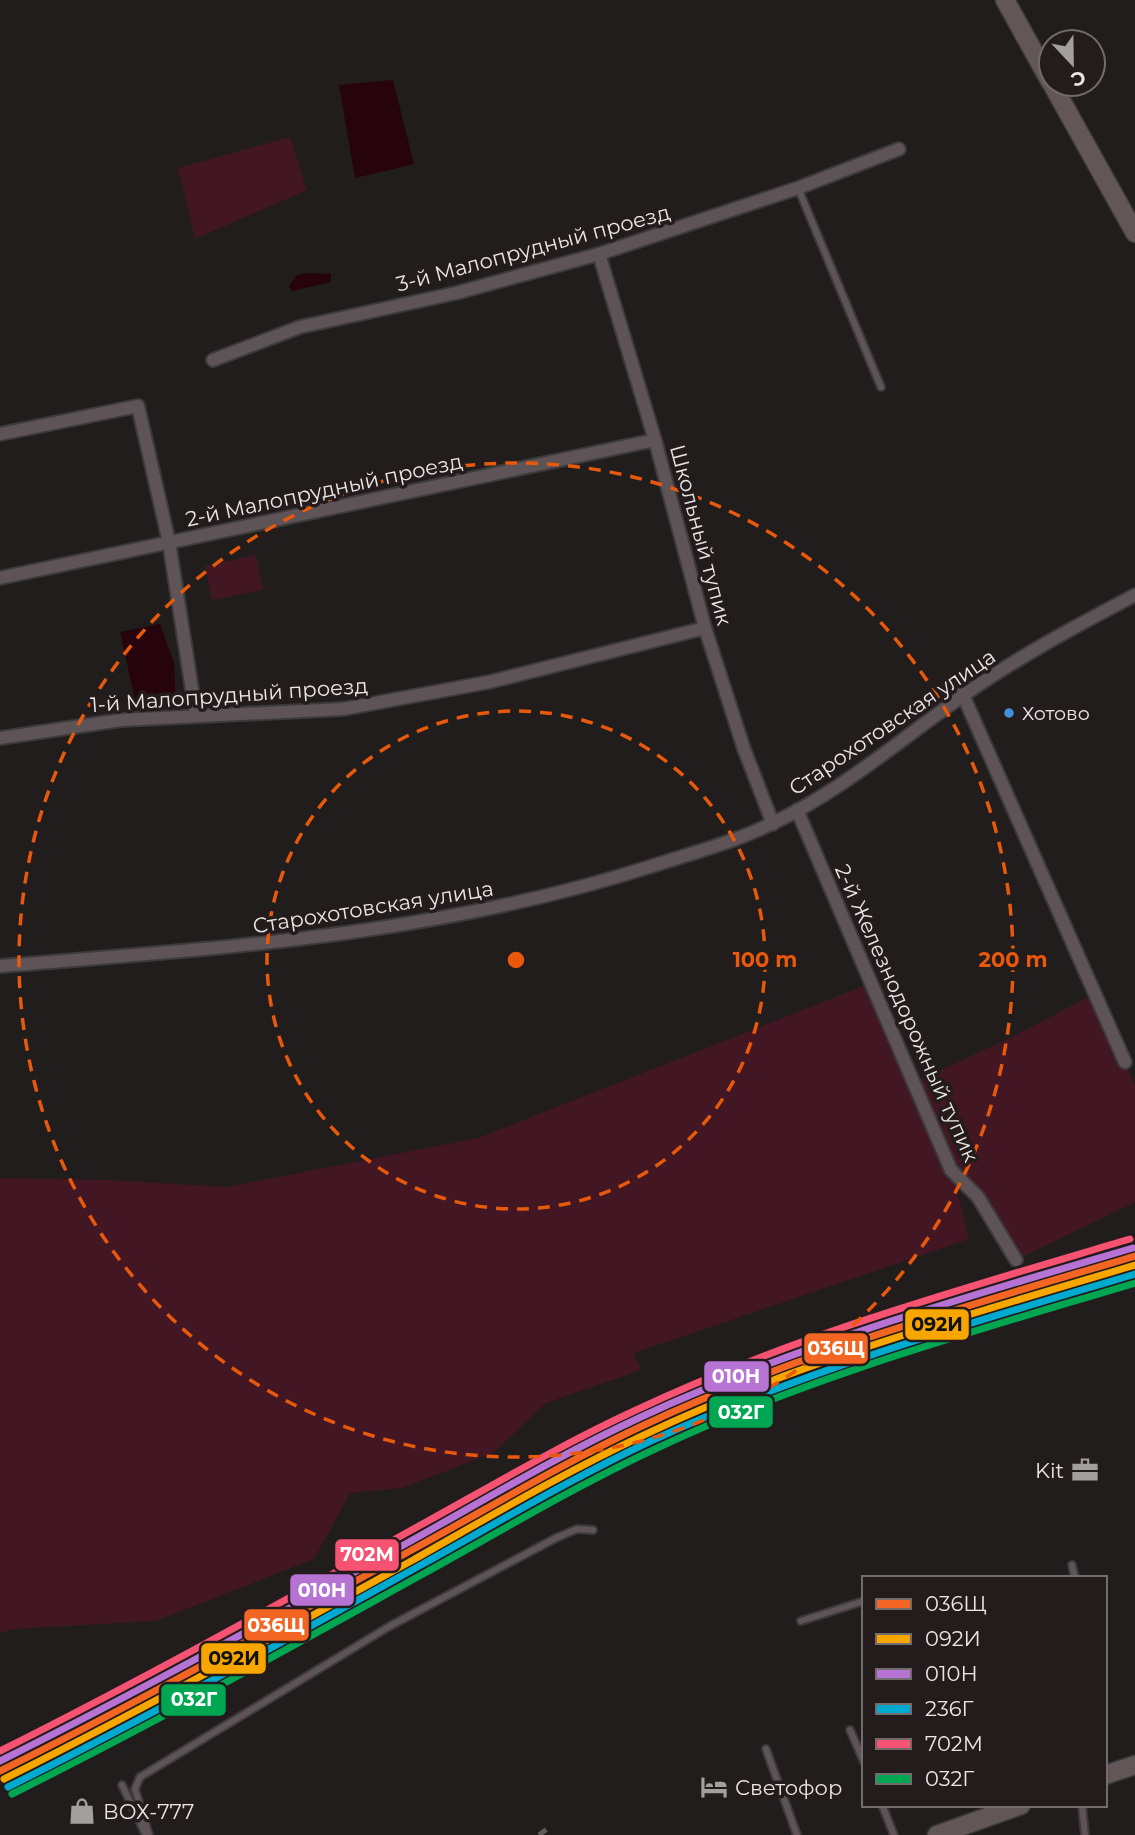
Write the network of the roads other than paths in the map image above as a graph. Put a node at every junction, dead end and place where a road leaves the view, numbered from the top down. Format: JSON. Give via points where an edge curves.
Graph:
{"nodes":[{"id":1,"x":1004,"y":0,"type":"edge"},
{"id":2,"x":1037,"y":58,"type":"edge"},
{"id":3,"x":1059,"y":98,"type":"edge"},
{"id":4,"x":899,"y":149,"type":"dead end"},
{"id":5,"x":798,"y":188,"type":"junction"},
{"id":6,"x":1135,"y":233,"type":"edge"},
{"id":7,"x":599,"y":254,"type":"junction"},
{"id":8,"x":213,"y":360,"type":"dead end"},
{"id":9,"x":881,"y":387,"type":"dead end"},
{"id":10,"x":0,"y":434,"type":"edge"},
{"id":11,"x":655,"y":440,"type":"junction"},
{"id":12,"x":169,"y":542,"type":"junction"},
{"id":13,"x":0,"y":578,"type":"edge"},
{"id":14,"x":1135,"y":594,"type":"edge"},
{"id":15,"x":705,"y":628,"type":"junction"},
{"id":16,"x":952,"y":679,"type":"dead end"},
{"id":17,"x":963,"y":695,"type":"junction"},
{"id":18,"x":196,"y":715,"type":"junction"},
{"id":19,"x":0,"y":738,"type":"edge"},
{"id":20,"x":797,"y":810,"type":"junction"},
{"id":21,"x":772,"y":824,"type":"junction"},
{"id":22,"x":0,"y":966,"type":"edge"},
{"id":23,"x":1125,"y":1062,"type":"dead end"},
{"id":24,"x":1016,"y":1260,"type":"dead end"},
{"id":25,"x":593,"y":1530,"type":"dead end"},
{"id":26,"x":1072,"y":1565,"type":"dead end"},
{"id":27,"x":1075,"y":1576,"type":"edge"},
{"id":28,"x":862,"y":1602,"type":"edge"},
{"id":29,"x":801,"y":1620,"type":"dead end"},
{"id":30,"x":850,"y":1730,"type":"dead end"},
{"id":31,"x":766,"y":1749,"type":"dead end"},
{"id":32,"x":862,"y":1757,"type":"edge"},
{"id":33,"x":1135,"y":1765,"type":"edge"},
{"id":34,"x":1107,"y":1774,"type":"edge"},
{"id":35,"x":122,"y":1785,"type":"dead end"},
{"id":36,"x":882,"y":1807,"type":"edge"},
{"id":37,"x":1015,"y":1807,"type":"edge"},
{"id":38,"x":1082,"y":1807,"type":"edge"},
{"id":39,"x":147,"y":1835,"type":"edge"},
{"id":40,"x":797,"y":1835,"type":"edge"},
{"id":41,"x":894,"y":1835,"type":"edge"},
{"id":42,"x":937,"y":1835,"type":"edge"},
{"id":43,"x":1085,"y":1835,"type":"edge"}],
"edges":[{"from":1,"to":2,"type":"street"},
{"from":3,"to":6,"type":"street"},
{"from":4,"to":5,"type":"street","name":"3-й Малопрудный проезд"},
{"from":5,"to":7,"type":"street","name":"3-й Малопрудный проезд"},
{"from":5,"to":9,"type":"lane"},
{"from":7,"to":8,"type":"street","name":"3-й Малопрудный проезд","via":[[456,293],[300,327]]},
{"from":7,"to":11,"type":"street","name":"Школьный тупик"},
{"from":10,"to":12,"type":"street","via":[[138,406]]},
{"from":11,"to":12,"type":"street","name":"2-й Малопрудный проезд"},
{"from":11,"to":15,"type":"street","name":"Школьный тупик"},
{"from":12,"to":13,"type":"street","name":"2-й Малопрудный проезд"},
{"from":12,"to":18,"type":"street"},
{"from":14,"to":17,"type":"street","name":"Старохотовская улица"},
{"from":15,"to":18,"type":"street","name":"1-й Малопрудный проезд","via":[[489,682],[343,709]]},
{"from":15,"to":21,"type":"street","name":"Школьный тупик"},
{"from":16,"to":17,"type":"lane"},
{"from":17,"to":20,"type":"street","name":"Старохотовская улица"},
{"from":17,"to":23,"type":"street"},
{"from":18,"to":19,"type":"street","name":"1-й Малопрудный проезд","via":[[121,720]]},
{"from":20,"to":21,"type":"street","name":"Старохотовская улица"},
{"from":20,"to":24,"type":"street","name":"2-й Железнодорожный тупик","via":[[951,1170],[978,1197]]},
{"from":21,"to":22,"type":"street","name":"Старохотовская улица","via":[[620,876],[511,905],[404,926],[262,945]]},
{"from":25,"to":39,"type":"lane","via":[[578,1529],[556,1538],[390,1626],[140,1777],[135,1789]]},
{"from":26,"to":27,"type":"lane"},
{"from":28,"to":29,"type":"lane"},
{"from":30,"to":32,"type":"lane"},
{"from":31,"to":40,"type":"lane"},
{"from":33,"to":34,"type":"street"},
{"from":35,"to":39,"type":"lane"},
{"from":36,"to":41,"type":"lane"},
{"from":37,"to":42,"type":"street"},
{"from":38,"to":43,"type":"lane"}]}
